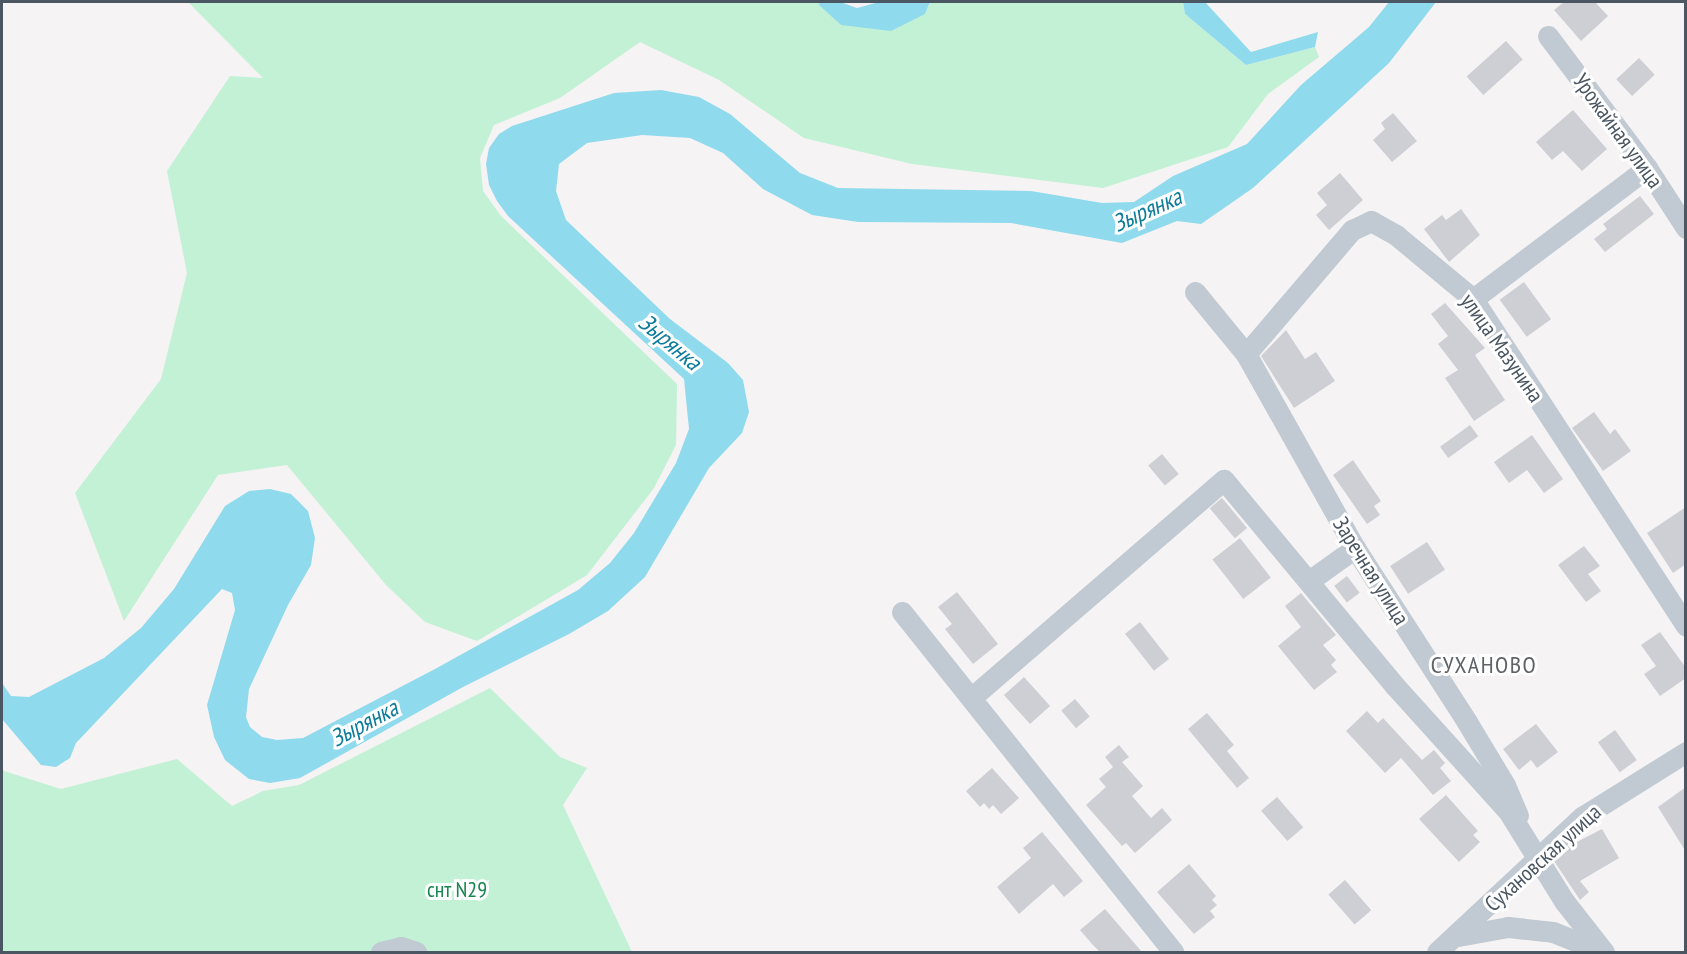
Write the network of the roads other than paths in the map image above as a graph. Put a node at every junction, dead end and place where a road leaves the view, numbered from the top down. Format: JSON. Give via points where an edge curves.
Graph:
{"nodes":[{"id":1,"x":1548,"y":36,"type":"dead end"},
{"id":2,"x":1647,"y":168,"type":"junction"},
{"id":3,"x":1686,"y":228,"type":"edge"},
{"id":4,"x":1195,"y":292,"type":"dead end"},
{"id":5,"x":1473,"y":299,"type":"junction"},
{"id":6,"x":1246,"y":354,"type":"junction"},
{"id":7,"x":1355,"y":549,"type":"junction"},
{"id":8,"x":1309,"y":581,"type":"junction"},
{"id":9,"x":1675,"y":592,"type":"edge"},
{"id":10,"x":902,"y":612,"type":"dead end"},
{"id":11,"x":1686,"y":626,"type":"edge"},
{"id":12,"x":971,"y":698,"type":"junction"},
{"id":13,"x":1686,"y":752,"type":"edge"},
{"id":14,"x":1536,"y":857,"type":"junction"},
{"id":15,"x":1458,"y":936,"type":"junction"},
{"id":16,"x":381,"y":952,"type":"edge"},
{"id":17,"x":416,"y":952,"type":"edge"},
{"id":18,"x":1173,"y":952,"type":"edge"},
{"id":19,"x":1437,"y":952,"type":"edge"},
{"id":20,"x":1604,"y":952,"type":"edge"}],
"edges":[{"from":1,"to":2,"type":"street","name":"Урожайная улица"},
{"from":2,"to":3,"type":"street","name":"Урожайная улица"},
{"from":2,"to":5,"type":"street"},
{"from":4,"to":6,"type":"street","name":"Заречная улица"},
{"from":5,"to":6,"type":"street","name":"улица Мазунина","via":[[1396,235],[1371,221],[1352,230]]},
{"from":5,"to":9,"type":"street","name":"улица Мазунина"},
{"from":6,"to":7,"type":"street","name":"Заречная улица"},
{"from":7,"to":8,"type":"street"},
{"from":7,"to":14,"type":"street","name":"Заречная улица","via":[[1505,785]]},
{"from":8,"to":12,"type":"street","name":"Заречная улица","via":[[1224,480]]},
{"from":8,"to":14,"type":"street","name":"Заречная улица","via":[[1395,686],[1508,811]]},
{"from":9,"to":11,"type":"street","name":"улица Мазунина"},
{"from":10,"to":12,"type":"street"},
{"from":12,"to":18,"type":"street"},
{"from":13,"to":14,"type":"street","name":"Сухановская улица","via":[[1582,817]]},
{"from":14,"to":15,"type":"street","name":"Сухановская улица"},
{"from":14,"to":20,"type":"street","name":"Заречная улица"},
{"from":15,"to":19,"type":"street","name":"Сухановская улица"},
{"from":15,"to":20,"type":"street","via":[[1520,928],[1553,932]]},
{"from":16,"to":17,"type":"street","via":[[401,948]]}]}
